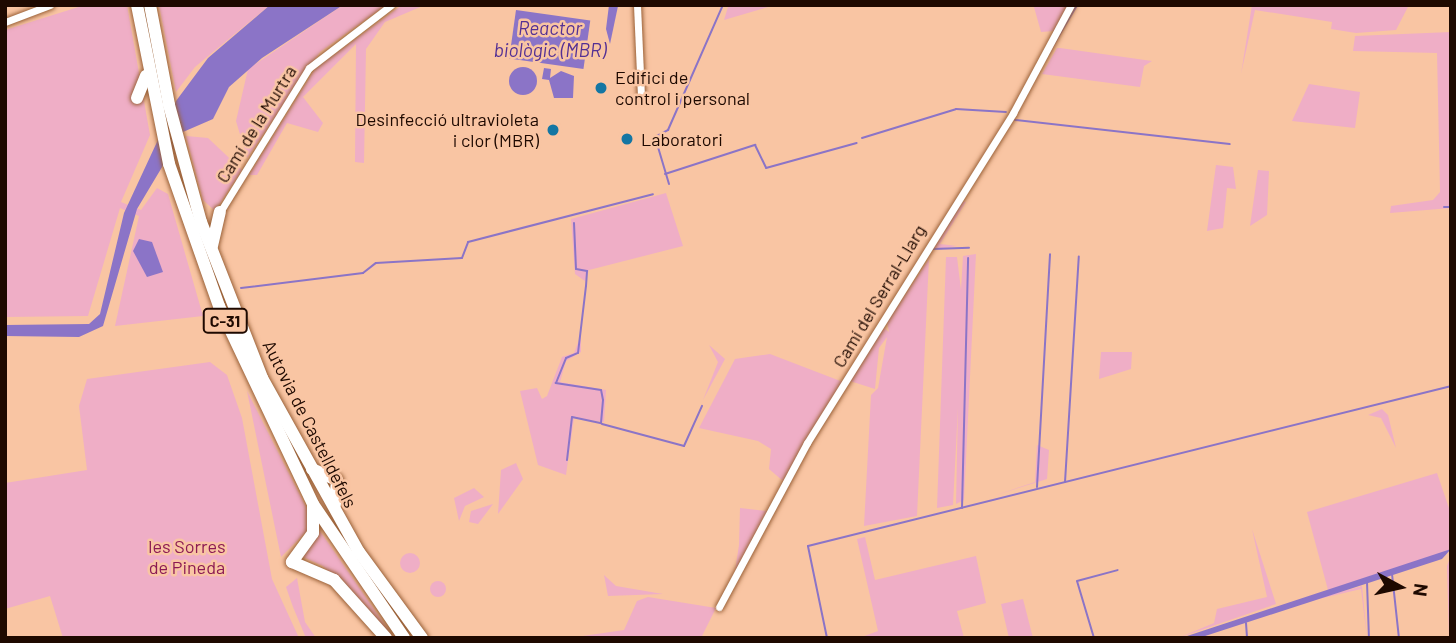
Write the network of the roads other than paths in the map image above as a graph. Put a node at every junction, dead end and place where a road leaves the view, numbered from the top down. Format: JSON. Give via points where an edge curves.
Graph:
{"nodes":[{"id":1,"x":50,"y":5,"type":"edge"},
{"id":2,"x":137,"y":5,"type":"edge"},
{"id":3,"x":150,"y":5,"type":"edge"},
{"id":4,"x":391,"y":5,"type":"edge"},
{"id":5,"x":637,"y":5,"type":"edge"},
{"id":6,"x":1070,"y":5,"type":"edge"},
{"id":7,"x":5,"y":22,"type":"edge"},
{"id":8,"x":641,"y":97,"type":"dead end"},
{"id":9,"x":194,"y":194,"type":"junction"},
{"id":10,"x":220,"y":212,"type":"junction"},
{"id":11,"x":214,"y":260,"type":"junction"},
{"id":12,"x":313,"y":504,"type":"junction"},
{"id":13,"x":719,"y":607,"type":"dead end"},
{"id":14,"x":386,"y":638,"type":"edge"},
{"id":15,"x":404,"y":638,"type":"edge"},
{"id":16,"x":422,"y":638,"type":"edge"}],
"edges":[{"from":1,"to":7,"type":"street"},
{"from":2,"to":12,"type":"highway","name":"Autovia de Castelldefels","number":"C-31","via":[[169,164],[219,306]]},
{"from":3,"to":9,"type":"highway","name":"Autovia de Castelldefels","number":"C-31","via":[[179,148]]},
{"from":4,"to":10,"type":"street","name":"Camí de la Murtra","via":[[309,68]]},
{"from":5,"to":8,"type":"street"},
{"from":6,"to":13,"type":"street","name":"Camí del Serral-Llarg","via":[[1013,113],[807,443]]},
{"from":9,"to":10,"type":"highway","via":[[205,213]]},
{"from":9,"to":11,"type":"highway","name":"Autovia de Castelldefels","number":"C-31"},
{"from":10,"to":11,"type":"highway","via":[[211,236]]},
{"from":11,"to":16,"type":"highway","name":"Autovia de Castelldefels","number":"C-31","via":[[262,378],[309,467],[337,516]]},
{"from":12,"to":14,"type":"highway","via":[[313,533],[292,562],[334,580]]},
{"from":12,"to":15,"type":"highway","name":"Autovia de Castelldefels","number":"C-31"}]}
